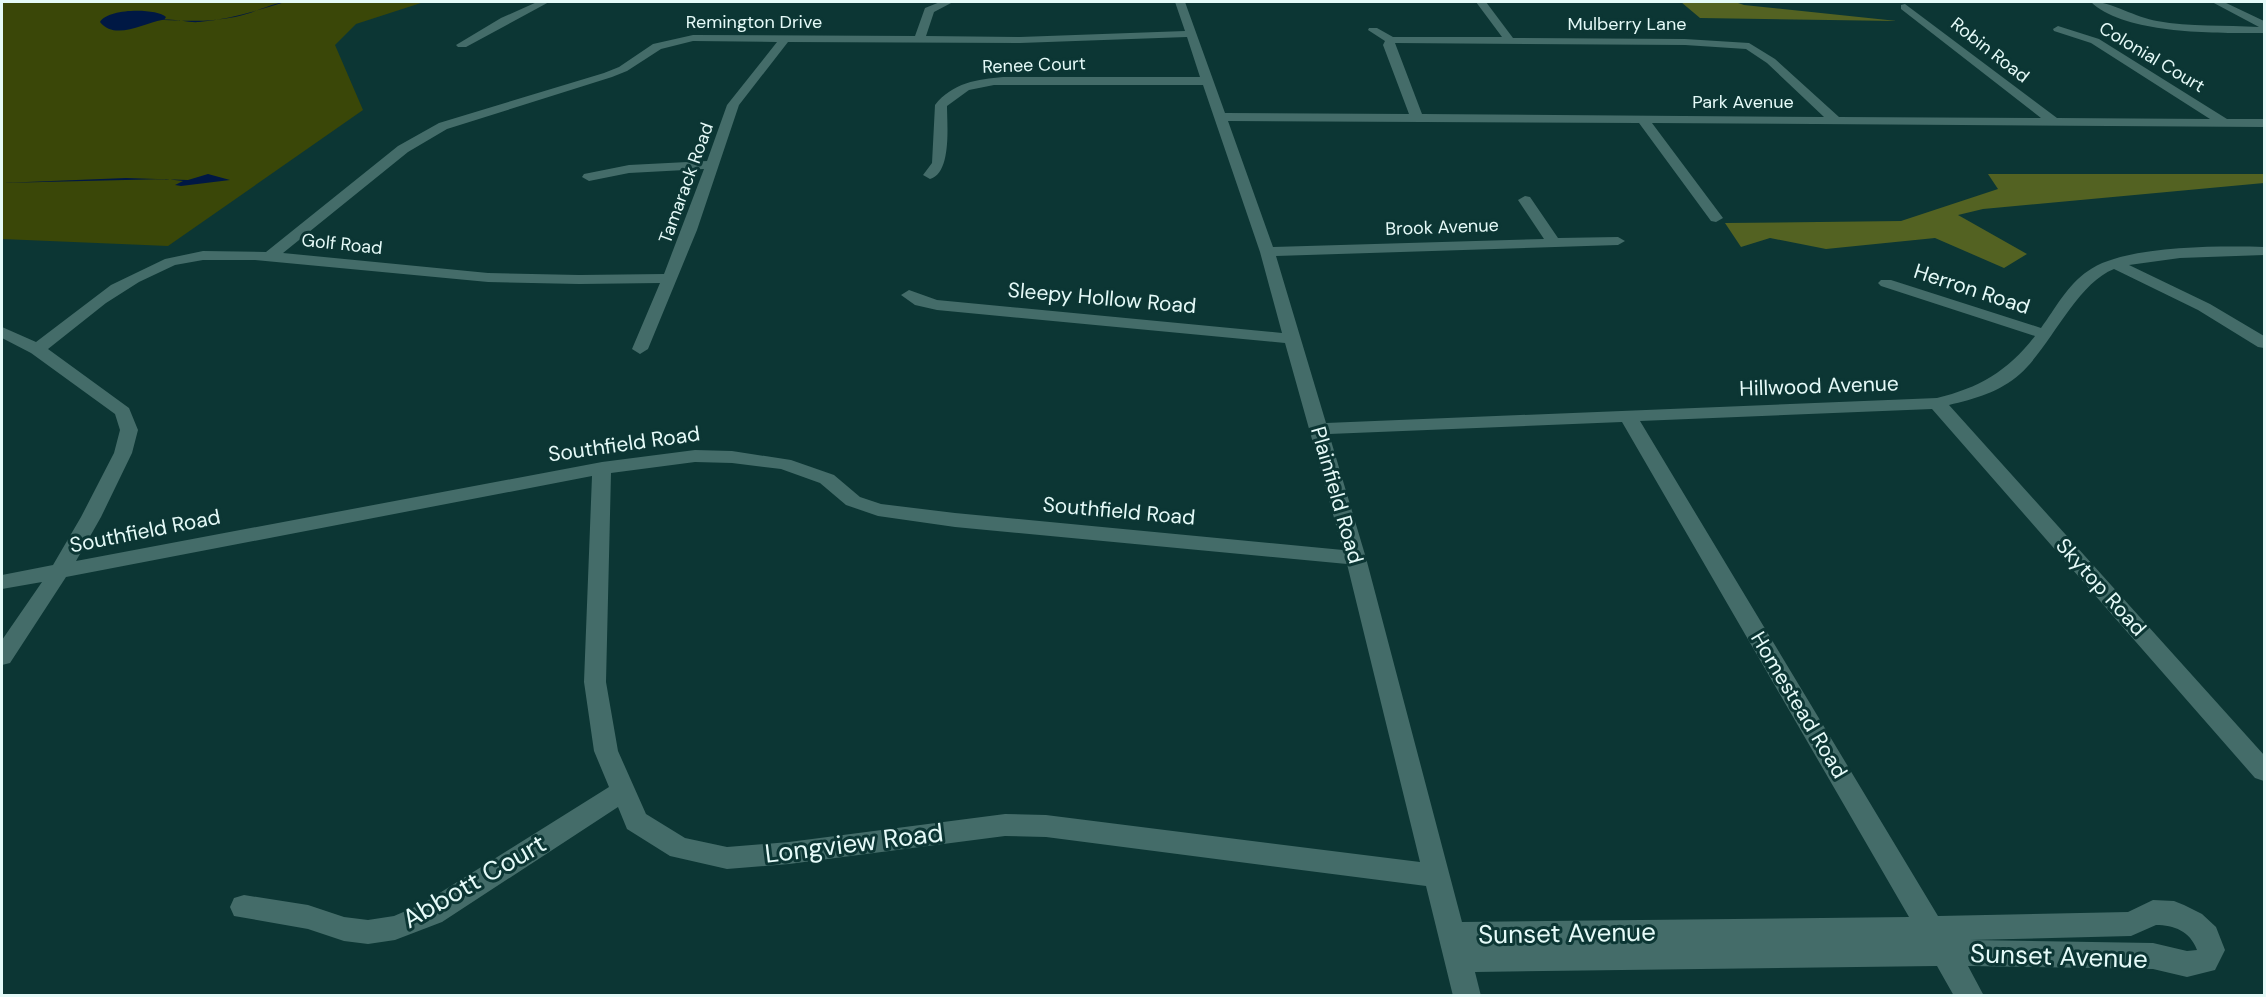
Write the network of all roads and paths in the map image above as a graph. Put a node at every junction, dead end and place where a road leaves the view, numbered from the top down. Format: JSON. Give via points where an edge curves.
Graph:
{"nodes":[{"id":1,"x":544,"y":2,"type":"edge"},
{"id":2,"x":948,"y":2,"type":"edge"},
{"id":3,"x":1180,"y":2,"type":"edge"},
{"id":4,"x":1481,"y":2,"type":"edge"},
{"id":5,"x":2096,"y":2,"type":"edge"},
{"id":6,"x":2217,"y":2,"type":"edge"},
{"id":7,"x":1905,"y":7,"type":"dead end"},
{"id":8,"x":2265,"y":26,"type":"edge"},
{"id":9,"x":2058,"y":29,"type":"dead end"},
{"id":10,"x":1373,"y":30,"type":"dead end"},
{"id":11,"x":2265,"y":30,"type":"edge"},
{"id":12,"x":1191,"y":34,"type":"junction"},
{"id":13,"x":784,"y":40,"type":"junction"},
{"id":14,"x":919,"y":40,"type":"junction"},
{"id":15,"x":1391,"y":40,"type":"junction"},
{"id":16,"x":1510,"y":41,"type":"junction"},
{"id":17,"x":462,"y":45,"type":"dead end"},
{"id":18,"x":1207,"y":81,"type":"junction"},
{"id":19,"x":1221,"y":117,"type":"junction"},
{"id":20,"x":1417,"y":118,"type":"junction"},
{"id":21,"x":1642,"y":119,"type":"junction"},
{"id":22,"x":1835,"y":120,"type":"junction"},
{"id":23,"x":2054,"y":122,"type":"junction"},
{"id":24,"x":2225,"y":123,"type":"junction"},
{"id":25,"x":2265,"y":123,"type":"edge"},
{"id":26,"x":714,"y":165,"type":"junction"},
{"id":27,"x":930,"y":175,"type":"dead end"},
{"id":28,"x":589,"y":177,"type":"dead end"},
{"id":29,"x":1525,"y":200,"type":"dead end"},
{"id":30,"x":1716,"y":218,"type":"dead end"},
{"id":31,"x":1618,"y":242,"type":"dead end"},
{"id":32,"x":1554,"y":243,"type":"junction"},
{"id":33,"x":2265,"y":251,"type":"edge"},
{"id":34,"x":1267,"y":252,"type":"junction"},
{"id":35,"x":269,"y":256,"type":"junction"},
{"id":36,"x":2115,"y":264,"type":"junction"},
{"id":37,"x":669,"y":278,"type":"junction"},
{"id":38,"x":1886,"y":283,"type":"dead end"},
{"id":39,"x":909,"y":295,"type":"dead end"},
{"id":40,"x":2,"y":332,"type":"edge"},
{"id":41,"x":2044,"y":334,"type":"junction"},
{"id":42,"x":1292,"y":339,"type":"junction"},
{"id":43,"x":2265,"y":343,"type":"edge"},
{"id":44,"x":37,"y":349,"type":"junction"},
{"id":45,"x":640,"y":349,"type":"dead end"},
{"id":46,"x":1937,"y":403,"type":"junction"},
{"id":47,"x":1628,"y":416,"type":"junction"},
{"id":48,"x":1318,"y":429,"type":"junction"},
{"id":49,"x":603,"y":468,"type":"junction"},
{"id":50,"x":1356,"y":558,"type":"junction"},
{"id":51,"x":59,"y":572,"type":"junction"},
{"id":52,"x":2,"y":582,"type":"edge"},
{"id":53,"x":2,"y":657,"type":"edge"},
{"id":54,"x":2265,"y":771,"type":"edge"},
{"id":55,"x":622,"y":791,"type":"junction"},
{"id":56,"x":1437,"y":876,"type":"junction"},
{"id":57,"x":244,"y":907,"type":"dead end"},
{"id":58,"x":1932,"y":929,"type":"junction"},
{"id":59,"x":1455,"y":947,"type":"junction"},
{"id":60,"x":1946,"y":953,"type":"junction"},
{"id":61,"x":1467,"y":996,"type":"edge"},
{"id":62,"x":1970,"y":996,"type":"edge"}],
"edges":[{"from":1,"to":17,"type":"street"},
{"from":2,"to":14,"type":"street","via":[[929,10]]},
{"from":3,"to":12,"type":"street","name":"Plainfield Road"},
{"from":4,"to":16,"type":"street"},
{"from":5,"to":11,"type":"street","via":[[2139,21]]},
{"from":6,"to":8,"type":"street"},
{"from":7,"to":23,"type":"street","name":"Robin Road"},
{"from":9,"to":24,"type":"street","name":"Colonial Court","via":[[2095,41]]},
{"from":10,"to":15,"type":"street","name":"Mulberry Lane"},
{"from":12,"to":14,"type":"street","name":"Remington Drive"},
{"from":12,"to":18,"type":"street","name":"Plainfield Road"},
{"from":13,"to":14,"type":"street","name":"Remington Drive"},
{"from":13,"to":26,"type":"street","name":"Tamarack Road","via":[[733,105]]},
{"from":13,"to":35,"type":"street","name":"Remington Drive","via":[[702,38],[666,43],[608,75],[442,126],[413,141]]},
{"from":15,"to":16,"type":"street","name":"Mulberry Lane"},
{"from":15,"to":20,"type":"street","via":[[1389,45]]},
{"from":16,"to":22,"type":"street","name":"Mulberry Lane","via":[[1749,46]]},
{"from":18,"to":19,"type":"street","name":"Plainfield Road"},
{"from":18,"to":27,"type":"street","name":"Renee Court","via":[[1013,80],[974,85],[941,105],[939,163]]},
{"from":19,"to":20,"type":"street","name":"Park Avenue"},
{"from":19,"to":34,"type":"street","name":"Plainfield Road"},
{"from":20,"to":21,"type":"street","name":"Park Avenue"},
{"from":21,"to":22,"type":"street","name":"Park Avenue"},
{"from":21,"to":30,"type":"street"},
{"from":22,"to":23,"type":"street","name":"Park Avenue"},
{"from":23,"to":24,"type":"street","name":"Park Avenue"},
{"from":24,"to":25,"type":"street","name":"Park Avenue"},
{"from":26,"to":28,"type":"street","via":[[629,169]]},
{"from":26,"to":37,"type":"street","name":"Tamarack Road"},
{"from":29,"to":32,"type":"street"},
{"from":31,"to":32,"type":"street","name":"Brook Avenue"},
{"from":32,"to":34,"type":"street","name":"Brook Avenue"},
{"from":33,"to":36,"type":"street","name":"Hillwood Avenue","via":[[2148,258]]},
{"from":34,"to":42,"type":"street","name":"Plainfield Road"},
{"from":35,"to":37,"type":"street","name":"Golf Road","via":[[493,278]]},
{"from":35,"to":44,"type":"street","name":"Golf Road","via":[[195,257],[150,270],[127,282]]},
{"from":36,"to":41,"type":"street","name":"Hillwood Avenue","via":[[2102,268],[2084,282]]},
{"from":36,"to":43,"type":"street","via":[[2194,302]]},
{"from":37,"to":45,"type":"street","name":"Tamarack Road"},
{"from":38,"to":41,"type":"street","name":"Herron Road"},
{"from":39,"to":42,"type":"street","name":"Sleepy Hollow Road","via":[[937,305]]},
{"from":40,"to":44,"type":"street"},
{"from":41,"to":46,"type":"street","name":"Hillwood Avenue","via":[[2019,368],[2003,380],[1978,393]]},
{"from":42,"to":48,"type":"street","name":"Plainfield Road"},
{"from":44,"to":51,"type":"street","via":[[123,412],[129,430],[123,453]]},
{"from":46,"to":47,"type":"street","name":"Hillwood Avenue"},
{"from":46,"to":54,"type":"street","name":"Skytop Road"},
{"from":47,"to":48,"type":"street","name":"Hillwood Avenue"},
{"from":47,"to":58,"type":"street","name":"Homestead Road"},
{"from":48,"to":50,"type":"street","name":"Plainfield Road"},
{"from":49,"to":50,"type":"street","name":"Southfield Road","via":[[695,456],[732,457],[784,464],[827,479],[853,501],[878,510]]},
{"from":49,"to":51,"type":"street","name":"Southfield Road"},
{"from":49,"to":55,"type":"street","name":"Longview Road","via":[[595,682],[606,751]]},
{"from":50,"to":56,"type":"street","name":"Plainfield Road"},
{"from":51,"to":52,"type":"street","name":"Southfield Road"},
{"from":51,"to":53,"type":"street"},
{"from":55,"to":56,"type":"street","name":"Longview Road","via":[[636,821],[679,848],[727,858],[1005,825],[1084,831]]},
{"from":55,"to":57,"type":"street","name":"Abbott Court","via":[[432,913],[395,928],[368,932],[344,929],[308,917]]},
{"from":56,"to":59,"type":"street","name":"Plainfield Road"},
{"from":58,"to":59,"type":"street","name":"Sunset Avenue"},
{"from":58,"to":60,"type":"street","name":"Homestead Road"},
{"from":58,"to":60,"type":"street","name":"Sunset Avenue","via":[[2131,924],[2139,917],[2157,912],[2194,923],[2216,943],[2220,954],[2218,964],[2202,970],[2153,956]]},
{"from":59,"to":60,"type":"street","name":"Sunset Avenue"},
{"from":59,"to":61,"type":"street","name":"Plainfield Road"},
{"from":60,"to":62,"type":"street","name":"Homestead Road"}]}
